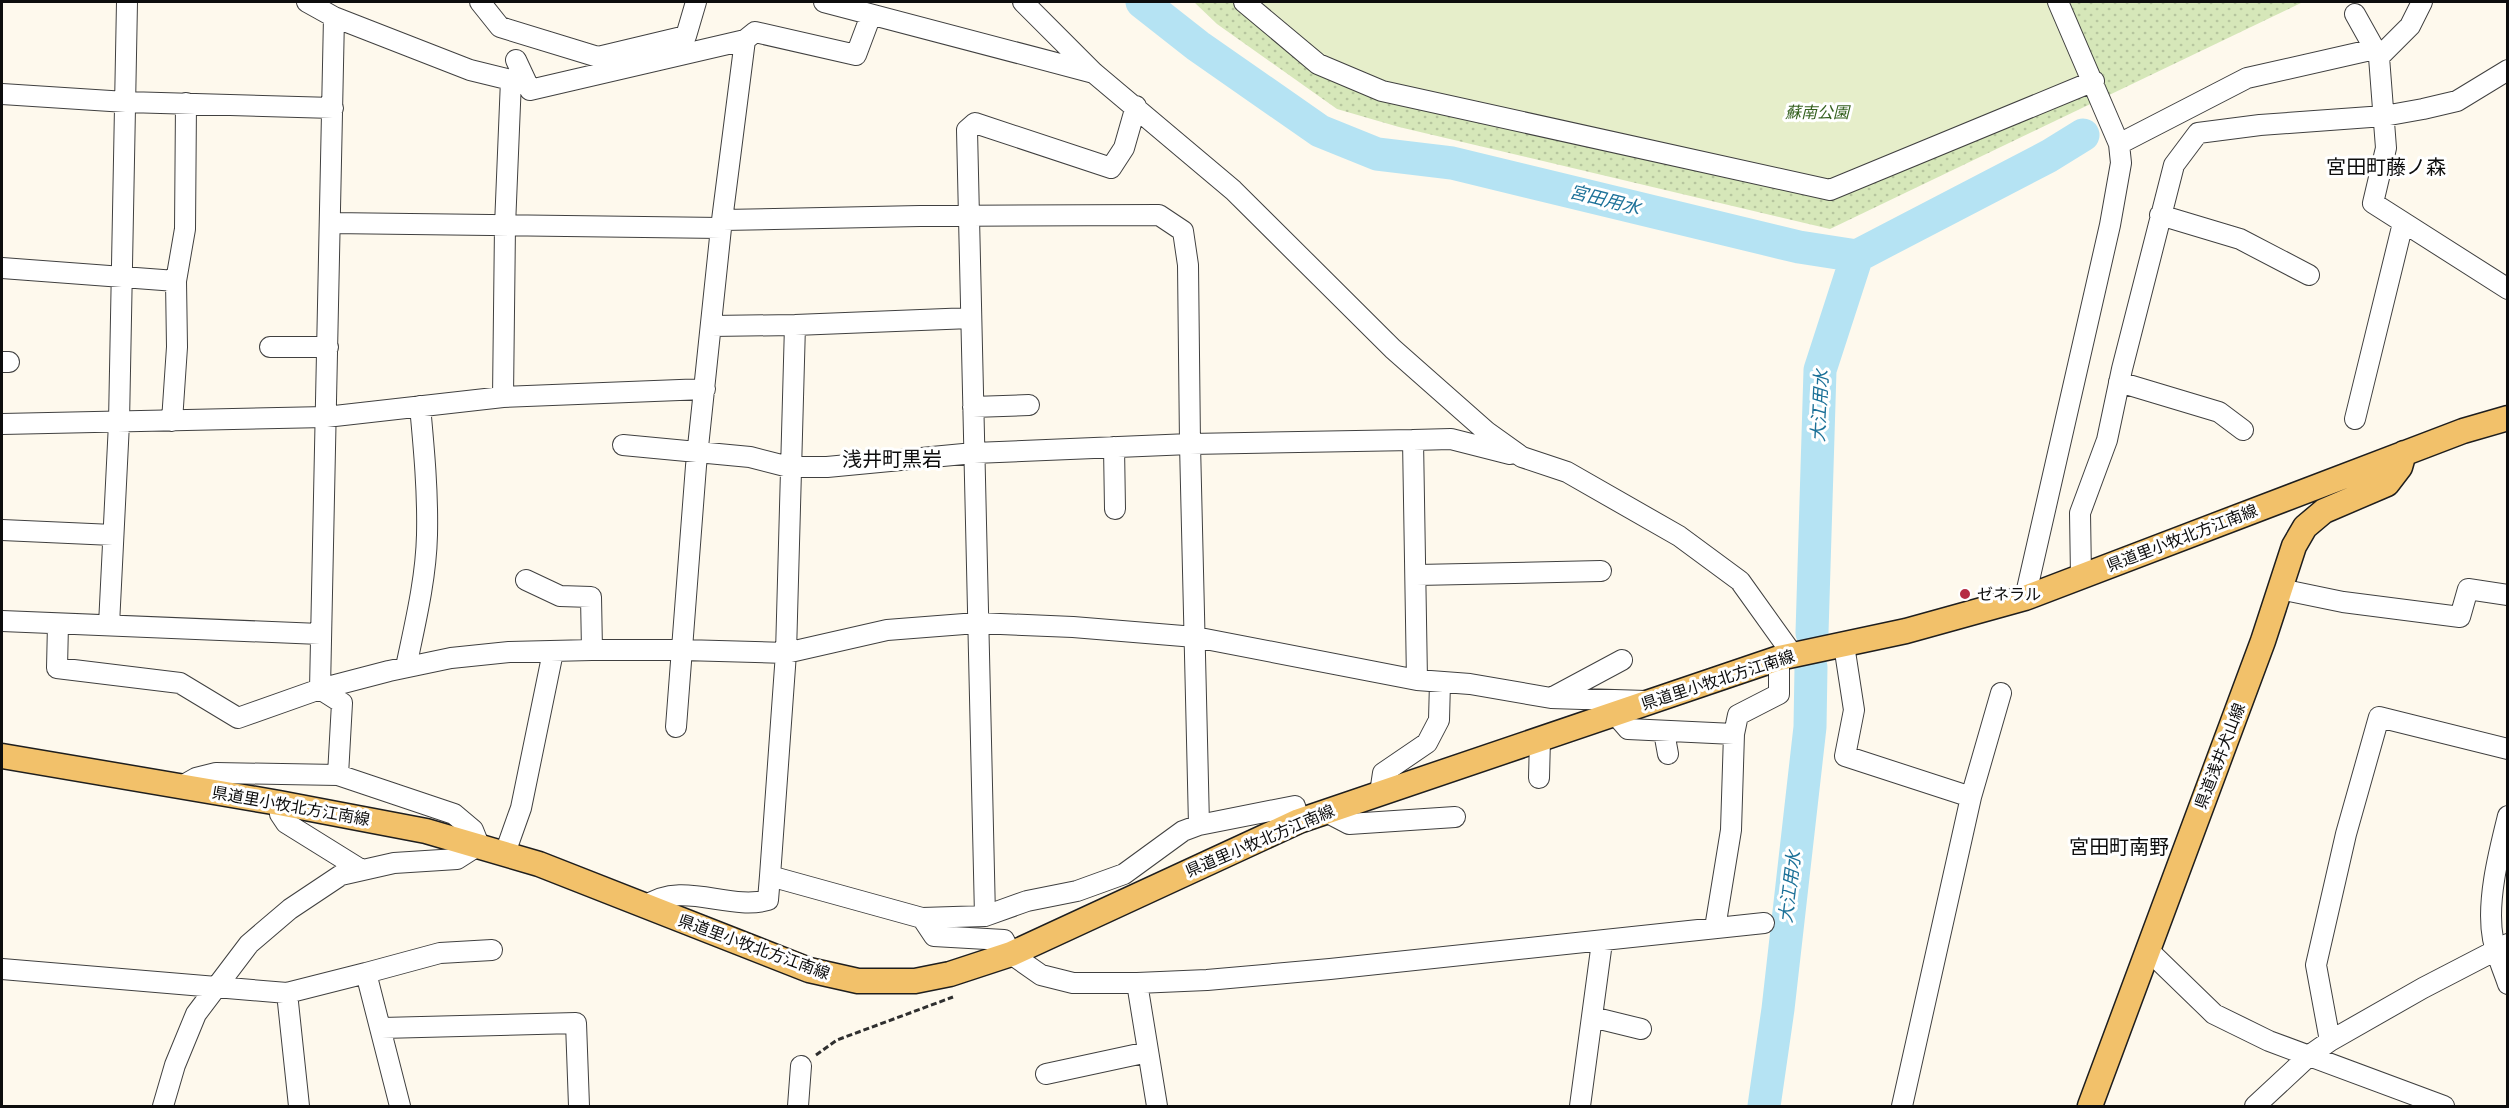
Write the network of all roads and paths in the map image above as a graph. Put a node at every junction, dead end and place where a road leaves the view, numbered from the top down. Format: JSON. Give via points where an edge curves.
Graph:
{"nodes":[{"id":1,"x":127,"y":2,"type":"edge"},
{"id":2,"x":307,"y":2,"type":"edge"},
{"id":3,"x":480,"y":2,"type":"edge"},
{"id":4,"x":696,"y":2,"type":"edge"},
{"id":5,"x":824,"y":2,"type":"edge"},
{"id":6,"x":1023,"y":2,"type":"edge"},
{"id":7,"x":1244,"y":2,"type":"edge"},
{"id":8,"x":2058,"y":2,"type":"edge"},
{"id":9,"x":2422,"y":2,"type":"edge"},
{"id":10,"x":2355,"y":14,"type":"dead end"},
{"id":11,"x":871,"y":15,"type":"junction"},
{"id":12,"x":334,"y":17,"type":"junction"},
{"id":13,"x":745,"y":40,"type":"junction"},
{"id":14,"x":2377,"y":53,"type":"junction"},
{"id":15,"x":516,"y":60,"type":"dead end"},
{"id":16,"x":2508,"y":70,"type":"edge"},
{"id":17,"x":1094,"y":73,"type":"junction"},
{"id":18,"x":2094,"y":81,"type":"junction"},
{"id":19,"x":2,"y":94,"type":"edge"},
{"id":20,"x":126,"y":102,"type":"junction"},
{"id":21,"x":186,"y":103,"type":"junction"},
{"id":22,"x":1136,"y":106,"type":"junction"},
{"id":23,"x":333,"y":108,"type":"junction"},
{"id":24,"x":2384,"y":116,"type":"junction"},
{"id":25,"x":2119,"y":144,"type":"junction"},
{"id":26,"x":2160,"y":215,"type":"junction"},
{"id":27,"x":969,"y":216,"type":"junction"},
{"id":28,"x":331,"y":223,"type":"junction"},
{"id":29,"x":2403,"y":223,"type":"junction"},
{"id":30,"x":722,"y":224,"type":"junction"},
{"id":31,"x":505,"y":226,"type":"junction"},
{"id":32,"x":2,"y":268,"type":"edge"},
{"id":33,"x":2309,"y":275,"type":"dead end"},
{"id":34,"x":122,"y":276,"type":"junction"},
{"id":35,"x":176,"y":281,"type":"junction"},
{"id":36,"x":2508,"y":289,"type":"edge"},
{"id":37,"x":971,"y":318,"type":"junction"},
{"id":38,"x":795,"y":325,"type":"junction"},
{"id":39,"x":711,"y":326,"type":"junction"},
{"id":40,"x":270,"y":347,"type":"dead end"},
{"id":41,"x":328,"y":347,"type":"junction"},
{"id":42,"x":2119,"y":381,"type":"junction"},
{"id":43,"x":705,"y":389,"type":"junction"},
{"id":44,"x":503,"y":397,"type":"junction"},
{"id":45,"x":1029,"y":405,"type":"dead end"},
{"id":46,"x":420,"y":406,"type":"junction"},
{"id":47,"x":973,"y":407,"type":"junction"},
{"id":48,"x":326,"y":417,"type":"junction"},
{"id":49,"x":2507,"y":418,"type":"edge"},
{"id":50,"x":2355,"y":419,"type":"dead end"},
{"id":51,"x":172,"y":421,"type":"junction"},
{"id":52,"x":119,"y":423,"type":"junction"},
{"id":53,"x":2,"y":424,"type":"edge"},
{"id":54,"x":2243,"y":430,"type":"dead end"},
{"id":55,"x":1413,"y":440,"type":"junction"},
{"id":56,"x":1190,"y":444,"type":"junction"},
{"id":57,"x":623,"y":445,"type":"dead end"},
{"id":58,"x":1114,"y":447,"type":"junction"},
{"id":59,"x":698,"y":453,"type":"junction"},
{"id":60,"x":974,"y":453,"type":"junction"},
{"id":61,"x":2404,"y":453,"type":"junction"},
{"id":62,"x":1522,"y":457,"type":"junction"},
{"id":63,"x":789,"y":467,"type":"junction"},
{"id":64,"x":1115,"y":509,"type":"dead end"},
{"id":65,"x":2,"y":530,"type":"edge"},
{"id":66,"x":113,"y":535,"type":"junction"},
{"id":67,"x":1601,"y":571,"type":"dead end"},
{"id":68,"x":1417,"y":576,"type":"junction"},
{"id":69,"x":2081,"y":576,"type":"junction"},
{"id":70,"x":526,"y":580,"type":"dead end"},
{"id":71,"x":2280,"y":589,"type":"junction"},
{"id":72,"x":2508,"y":595,"type":"edge"},
{"id":73,"x":2025,"y":598,"type":"junction"},
{"id":74,"x":2,"y":621,"type":"edge"},
{"id":75,"x":977,"y":623,"type":"junction"},
{"id":76,"x":58,"y":624,"type":"junction"},
{"id":77,"x":109,"y":626,"type":"junction"},
{"id":78,"x":320,"y":634,"type":"junction"},
{"id":79,"x":1195,"y":637,"type":"junction"},
{"id":80,"x":1844,"y":645,"type":"junction"},
{"id":81,"x":592,"y":650,"type":"junction"},
{"id":82,"x":683,"y":650,"type":"junction"},
{"id":83,"x":553,"y":652,"type":"junction"},
{"id":84,"x":786,"y":653,"type":"junction"},
{"id":85,"x":1786,"y":657,"type":"junction"},
{"id":86,"x":1622,"y":660,"type":"dead end"},
{"id":87,"x":406,"y":667,"type":"junction"},
{"id":88,"x":1418,"y":680,"type":"junction"},
{"id":89,"x":1440,"y":682,"type":"junction"},
{"id":90,"x":320,"y":689,"type":"junction"},
{"id":91,"x":2001,"y":693,"type":"dead end"},
{"id":92,"x":1551,"y":698,"type":"junction"},
{"id":93,"x":1651,"y":701,"type":"junction"},
{"id":94,"x":1615,"y":714,"type":"junction"},
{"id":95,"x":676,"y":726,"type":"dead end"},
{"id":96,"x":1664,"y":732,"type":"junction"},
{"id":97,"x":1734,"y":734,"type":"junction"},
{"id":98,"x":1540,"y":739,"type":"junction"},
{"id":99,"x":2508,"y":749,"type":"edge"},
{"id":100,"x":1668,"y":754,"type":"dead end"},
{"id":101,"x":2,"y":756,"type":"edge"},
{"id":102,"x":338,"y":775,"type":"junction"},
{"id":103,"x":1539,"y":778,"type":"dead end"},
{"id":104,"x":180,"y":787,"type":"junction"},
{"id":105,"x":1380,"y":793,"type":"junction"},
{"id":106,"x":1971,"y":797,"type":"junction"},
{"id":107,"x":279,"y":803,"type":"junction"},
{"id":108,"x":1326,"y":812,"type":"junction"},
{"id":109,"x":2508,"y":816,"type":"edge"},
{"id":110,"x":1455,"y":817,"type":"dead end"},
{"id":111,"x":1299,"y":821,"type":"junction"},
{"id":112,"x":1199,"y":825,"type":"junction"},
{"id":113,"x":479,"y":845,"type":"junction"},
{"id":114,"x":505,"y":853,"type":"junction"},
{"id":115,"x":360,"y":869,"type":"junction"},
{"id":116,"x":770,"y":876,"type":"junction"},
{"id":117,"x":646,"y":906,"type":"junction"},
{"id":118,"x":985,"y":916,"type":"junction"},
{"id":119,"x":922,"y":918,"type":"junction"},
{"id":120,"x":1764,"y":923,"type":"dead end"},
{"id":121,"x":1715,"y":928,"type":"junction"},
{"id":122,"x":1602,"y":942,"type":"junction"},
{"id":123,"x":2502,"y":947,"type":"edge"},
{"id":124,"x":2147,"y":949,"type":"junction"},
{"id":125,"x":492,"y":950,"type":"dead end"},
{"id":126,"x":1011,"y":954,"type":"junction"},
{"id":127,"x":2,"y":969,"type":"edge"},
{"id":128,"x":366,"y":973,"type":"junction"},
{"id":129,"x":1137,"y":983,"type":"junction"},
{"id":130,"x":2508,"y":984,"type":"edge"},
{"id":131,"x":217,"y":987,"type":"junction"},
{"id":132,"x":286,"y":993,"type":"junction"},
{"id":133,"x":956,"y":996,"type":"dead end"},
{"id":134,"x":1592,"y":1017,"type":"junction"},
{"id":135,"x":382,"y":1028,"type":"junction"},
{"id":136,"x":1641,"y":1029,"type":"dead end"},
{"id":137,"x":2330,"y":1041,"type":"junction"},
{"id":138,"x":1148,"y":1052,"type":"junction"},
{"id":139,"x":2310,"y":1055,"type":"junction"},
{"id":140,"x":801,"y":1066,"type":"joint"},
{"id":141,"x":1046,"y":1074,"type":"dead end"},
{"id":142,"x":162,"y":1107,"type":"edge"},
{"id":143,"x":299,"y":1107,"type":"edge"},
{"id":144,"x":400,"y":1107,"type":"edge"},
{"id":145,"x":579,"y":1107,"type":"edge"},
{"id":146,"x":798,"y":1107,"type":"edge"},
{"id":147,"x":1157,"y":1107,"type":"edge"},
{"id":148,"x":1580,"y":1107,"type":"edge"},
{"id":149,"x":1902,"y":1107,"type":"edge"},
{"id":150,"x":2090,"y":1107,"type":"edge"},
{"id":151,"x":2255,"y":1107,"type":"edge"},
{"id":152,"x":2444,"y":1107,"type":"edge"}],
"edges":[{"from":1,"to":20,"type":"street"},
{"from":2,"to":12,"type":"street"},
{"from":3,"to":4,"type":"street","via":[[500,27],[598,57],[686,36]]},
{"from":5,"to":11,"type":"street"},
{"from":6,"to":17,"type":"street"},
{"from":7,"to":18,"type":"street","via":[[1318,64],[1382,91],[1830,190]]},
{"from":8,"to":18,"type":"street"},
{"from":9,"to":14,"type":"street","via":[[2410,26]]},
{"from":10,"to":14,"type":"street"},
{"from":11,"to":13,"type":"street","via":[[856,55],[755,32]]},
{"from":11,"to":17,"type":"street"},
{"from":12,"to":23,"type":"street"},
{"from":12,"to":31,"type":"street","via":[[470,70],[511,80]]},
{"from":13,"to":15,"type":"street","via":[[530,90]]},
{"from":13,"to":30,"type":"street"},
{"from":14,"to":24,"type":"street"},
{"from":14,"to":25,"type":"street","via":[[2247,78]]},
{"from":16,"to":24,"type":"street","via":[[2457,101]]},
{"from":17,"to":22,"type":"street"},
{"from":18,"to":25,"type":"street"},
{"from":19,"to":20,"type":"street"},
{"from":20,"to":21,"type":"street"},
{"from":20,"to":34,"type":"street"},
{"from":21,"to":23,"type":"street"},
{"from":21,"to":35,"type":"street","via":[[185,229]]},
{"from":22,"to":27,"type":"street","via":[[1124,148],[1111,168],[975,123],[967,130]]},
{"from":22,"to":62,"type":"street","via":[[1233,190],[1393,349],[1487,432]]},
{"from":23,"to":28,"type":"street"},
{"from":24,"to":26,"type":"street","via":[[2198,133],[2174,165]]},
{"from":24,"to":29,"type":"street","via":[[2386,148],[2373,203]]},
{"from":25,"to":73,"type":"street","via":[[2121,163],[2110,225]]},
{"from":26,"to":33,"type":"street","via":[[2240,238]]},
{"from":26,"to":42,"type":"street"},
{"from":27,"to":30,"type":"street"},
{"from":27,"to":37,"type":"street"},
{"from":27,"to":56,"type":"street","via":[[1159,215],[1183,231],[1188,265]]},
{"from":28,"to":31,"type":"street"},
{"from":28,"to":41,"type":"street"},
{"from":29,"to":36,"type":"street"},
{"from":29,"to":50,"type":"street"},
{"from":30,"to":31,"type":"street"},
{"from":30,"to":39,"type":"street"},
{"from":31,"to":44,"type":"street"},
{"from":32,"to":34,"type":"street"},
{"from":34,"to":35,"type":"street"},
{"from":34,"to":52,"type":"street"},
{"from":35,"to":51,"type":"street"},
{"from":37,"to":38,"type":"street"},
{"from":37,"to":47,"type":"street"},
{"from":38,"to":39,"type":"street"},
{"from":38,"to":63,"type":"street"},
{"from":39,"to":43,"type":"street"},
{"from":40,"to":41,"type":"street"},
{"from":41,"to":48,"type":"street"},
{"from":42,"to":54,"type":"street","via":[[2219,412]]},
{"from":42,"to":69,"type":"street","via":[[2107,440],[2080,513]]},
{"from":43,"to":44,"type":"street"},
{"from":43,"to":59,"type":"street"},
{"from":44,"to":46,"type":"street"},
{"from":45,"to":47,"type":"street"},
{"from":46,"to":48,"type":"street"},
{"from":46,"to":87,"type":"street","via":[[427,537]]},
{"from":47,"to":60,"type":"street"},
{"from":48,"to":51,"type":"street"},
{"from":48,"to":78,"type":"street"},
{"from":49,"to":61,"type":"main road","name":"県道里小牧北方江南線"},
{"from":51,"to":52,"type":"street"},
{"from":52,"to":53,"type":"street"},
{"from":52,"to":66,"type":"street"},
{"from":55,"to":56,"type":"street"},
{"from":55,"to":62,"type":"street","via":[[1450,439]]},
{"from":55,"to":68,"type":"street"},
{"from":56,"to":58,"type":"street"},
{"from":56,"to":79,"type":"street"},
{"from":57,"to":59,"type":"street"},
{"from":58,"to":60,"type":"street"},
{"from":58,"to":64,"type":"street"},
{"from":59,"to":63,"type":"street"},
{"from":59,"to":82,"type":"street"},
{"from":60,"to":63,"type":"street"},
{"from":60,"to":75,"type":"street"},
{"from":61,"to":69,"type":"main road","name":"県道里小牧北方江南線"},
{"from":61,"to":71,"type":"main road","name":"県道浅井犬山線","via":[[2400,467],[2387,484],[2324,511],[2305,527],[2294,546]]},
{"from":62,"to":85,"type":"street","via":[[1567,472],[1679,536],[1740,581]]},
{"from":63,"to":84,"type":"street"},
{"from":65,"to":66,"type":"street"},
{"from":66,"to":77,"type":"street"},
{"from":67,"to":68,"type":"street"},
{"from":68,"to":88,"type":"street"},
{"from":69,"to":73,"type":"main road","name":"県道里小牧北方江南線"},
{"from":70,"to":81,"type":"street","via":[[560,596],[591,597]]},
{"from":71,"to":72,"type":"street","via":[[2343,602],[2460,617],[2468,589]]},
{"from":71,"to":124,"type":"main road","name":"県道浅井犬山線"},
{"from":73,"to":80,"type":"main road","name":"県道里小牧北方江南線"},
{"from":74,"to":76,"type":"street"},
{"from":75,"to":79,"type":"street"},
{"from":75,"to":84,"type":"street","via":[[887,630]]},
{"from":75,"to":118,"type":"street"},
{"from":76,"to":77,"type":"street"},
{"from":76,"to":90,"type":"street","via":[[57,668],[180,683],[238,718]]},
{"from":77,"to":78,"type":"street"},
{"from":78,"to":90,"type":"street"},
{"from":79,"to":88,"type":"street"},
{"from":79,"to":112,"type":"street"},
{"from":80,"to":85,"type":"main road","name":"県道里小牧北方江南線"},
{"from":80,"to":106,"type":"street","via":[[1854,710],[1845,756]]},
{"from":81,"to":82,"type":"street"},
{"from":81,"to":83,"type":"street"},
{"from":82,"to":84,"type":"street"},
{"from":82,"to":95,"type":"street"},
{"from":83,"to":87,"type":"street","via":[[509,652]]},
{"from":83,"to":114,"type":"street","via":[[521,808]]},
{"from":84,"to":116,"type":"street"},
{"from":85,"to":93,"type":"main road","name":"県道里小牧北方江南線"},
{"from":85,"to":97,"type":"street","via":[[1779,694],[1738,715]]},
{"from":86,"to":92,"type":"street"},
{"from":87,"to":90,"type":"street"},
{"from":88,"to":89,"type":"street"},
{"from":89,"to":92,"type":"street"},
{"from":89,"to":105,"type":"street","via":[[1439,720],[1427,743],[1383,773]]},
{"from":90,"to":102,"type":"street","via":[[342,703]]},
{"from":91,"to":106,"type":"street"},
{"from":92,"to":93,"type":"street"},
{"from":93,"to":94,"type":"main road","name":"県道里小牧北方江南線"},
{"from":94,"to":96,"type":"street","via":[[1628,729]]},
{"from":94,"to":98,"type":"main road","name":"県道里小牧北方江南線"},
{"from":96,"to":97,"type":"street"},
{"from":96,"to":100,"type":"street"},
{"from":97,"to":121,"type":"street","via":[[1731,830]]},
{"from":98,"to":103,"type":"street"},
{"from":98,"to":105,"type":"main road","name":"県道里小牧北方江南線"},
{"from":99,"to":137,"type":"street","via":[[2379,717],[2346,834],[2316,965]]},
{"from":101,"to":104,"type":"main road","name":"県道里小牧北方江南線"},
{"from":102,"to":104,"type":"street","via":[[216,772]]},
{"from":102,"to":113,"type":"street","via":[[454,814],[473,830]]},
{"from":104,"to":107,"type":"main road","name":"県道里小牧北方江南線"},
{"from":105,"to":108,"type":"main road","name":"県道里小牧北方江南線"},
{"from":106,"to":149,"type":"street"},
{"from":107,"to":113,"type":"main road","name":"県道里小牧北方江南線"},
{"from":107,"to":115,"type":"street","via":[[286,823]]},
{"from":108,"to":110,"type":"street","via":[[1349,824]]},
{"from":108,"to":111,"type":"main road","name":"県道里小牧北方江南線"},
{"from":109,"to":123,"type":"street","via":[[2499,849],[2492,906],[2493,938]]},
{"from":111,"to":112,"type":"street","via":[[1295,806]]},
{"from":111,"to":126,"type":"main road","name":"県道里小牧北方江南線"},
{"from":112,"to":118,"type":"street","via":[[1183,831],[1124,874]]},
{"from":113,"to":114,"type":"main road","name":"県道里小牧北方江南線"},
{"from":113,"to":115,"type":"street","via":[[457,859]]},
{"from":114,"to":117,"type":"main road","name":"県道里小牧北方江南線"},
{"from":115,"to":131,"type":"street","via":[[332,880],[290,909],[249,944]]},
{"from":116,"to":117,"type":"street","via":[[768,900],[756,904],[684,895],[666,896]]},
{"from":116,"to":119,"type":"street"},
{"from":117,"to":126,"type":"main road","name":"県道里小牧北方江南線","via":[[777,959],[858,981],[915,981]]},
{"from":118,"to":119,"type":"street"},
{"from":119,"to":126,"type":"street","via":[[934,936],[1004,940]]},
{"from":120,"to":121,"type":"street"},
{"from":121,"to":122,"type":"street"},
{"from":122,"to":129,"type":"street","via":[[1297,972]]},
{"from":122,"to":134,"type":"street"},
{"from":123,"to":130,"type":"street"},
{"from":123,"to":137,"type":"street"},
{"from":124,"to":139,"type":"street","via":[[2214,1014],[2269,1041]]},
{"from":124,"to":150,"type":"main road","name":"県道浅井犬山線"},
{"from":125,"to":128,"type":"street","via":[[440,953]]},
{"from":126,"to":129,"type":"street","via":[[1041,975],[1073,983]]},
{"from":127,"to":131,"type":"street"},
{"from":128,"to":132,"type":"street"},
{"from":128,"to":135,"type":"street"},
{"from":129,"to":138,"type":"street"},
{"from":131,"to":132,"type":"street"},
{"from":131,"to":142,"type":"street","via":[[196,1014]]},
{"from":132,"to":143,"type":"street"},
{"from":133,"to":140,"type":"path","via":[[837,1040]]},
{"from":134,"to":136,"type":"street"},
{"from":134,"to":148,"type":"street"},
{"from":135,"to":144,"type":"street"},
{"from":135,"to":145,"type":"street","via":[[576,1023]]},
{"from":137,"to":139,"type":"street"},
{"from":138,"to":141,"type":"street"},
{"from":138,"to":147,"type":"street"},
{"from":139,"to":151,"type":"street"},
{"from":139,"to":152,"type":"street"},
{"from":140,"to":146,"type":"street"}]}
